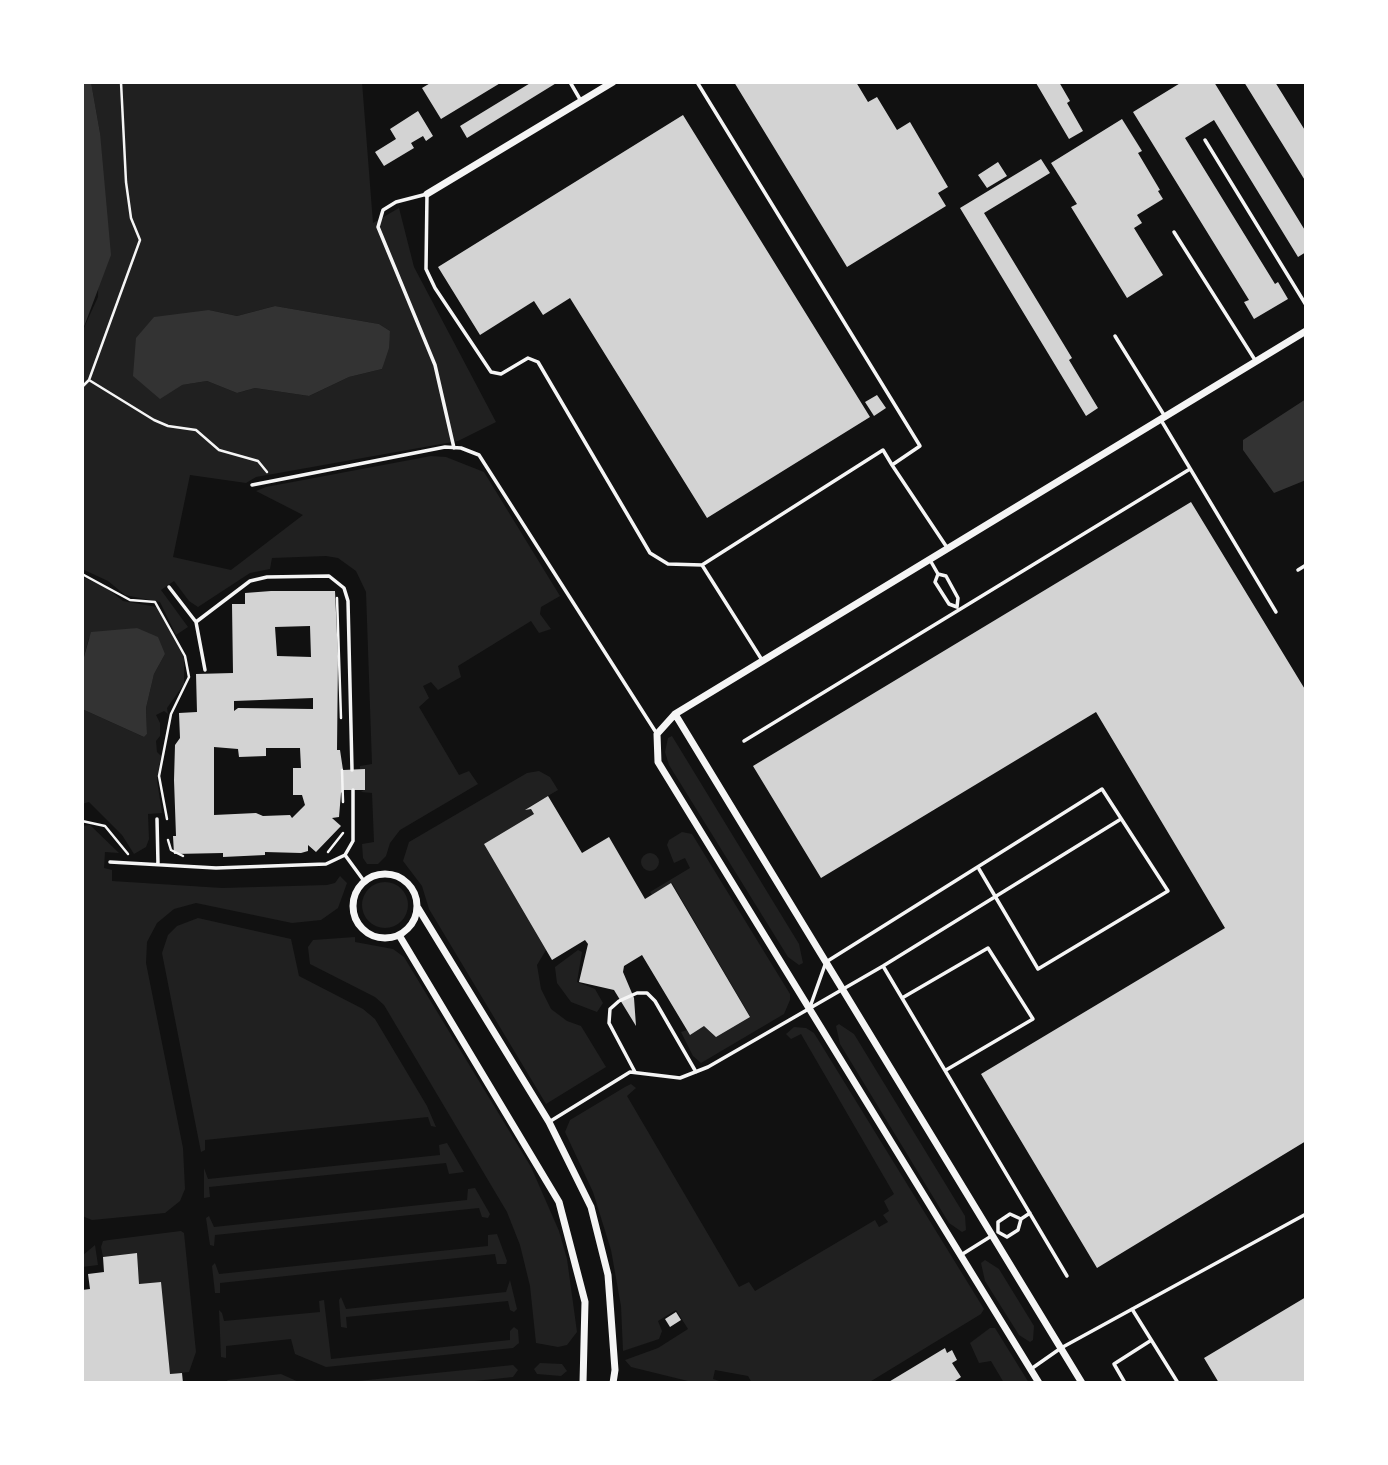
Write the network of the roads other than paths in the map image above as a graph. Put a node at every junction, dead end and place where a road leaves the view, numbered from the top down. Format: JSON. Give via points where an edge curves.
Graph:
{"nodes":[{"id":1,"x":570,"y":82,"type":"edge"},
{"id":2,"x":613,"y":82,"type":"edge"},
{"id":3,"x":697,"y":82,"type":"edge"},
{"id":4,"x":581,"y":101,"type":"junction"},
{"id":5,"x":1205,"y":140,"type":"dead end"},
{"id":6,"x":427,"y":194,"type":"junction"},
{"id":7,"x":1174,"y":232,"type":"dead end"},
{"id":8,"x":1306,"y":305,"type":"edge"},
{"id":9,"x":1306,"y":331,"type":"edge"},
{"id":10,"x":1115,"y":336,"type":"dead end"},
{"id":11,"x":1256,"y":361,"type":"junction"},
{"id":12,"x":1163,"y":419,"type":"junction"},
{"id":13,"x":454,"y":448,"type":"junction"},
{"id":14,"x":892,"y":465,"type":"junction"},
{"id":15,"x":1190,"y":469,"type":"junction"},
{"id":16,"x":252,"y":485,"type":"dead end"},
{"id":17,"x":949,"y":549,"type":"junction"},
{"id":18,"x":930,"y":561,"type":"junction"},
{"id":19,"x":702,"y":565,"type":"junction"},
{"id":20,"x":1306,"y":565,"type":"edge"},
{"id":21,"x":1298,"y":570,"type":"dead end"},
{"id":22,"x":938,"y":574,"type":"junction"},
{"id":23,"x":169,"y":587,"type":"dead end"},
{"id":24,"x":957,"y":609,"type":"junction"},
{"id":25,"x":1276,"y":612,"type":"dead end"},
{"id":26,"x":196,"y":622,"type":"junction"},
{"id":27,"x":762,"y":661,"type":"junction"},
{"id":28,"x":205,"y":670,"type":"dead end"},
{"id":29,"x":675,"y":714,"type":"junction"},
{"id":30,"x":657,"y":734,"type":"junction"},
{"id":31,"x":744,"y":741,"type":"dead end"},
{"id":32,"x":352,"y":770,"type":"dead end"},
{"id":33,"x":353,"y":790,"type":"dead end"},
{"id":34,"x":157,"y":819,"type":"dead end"},
{"id":35,"x":1121,"y":819,"type":"junction"},
{"id":36,"x":345,"y":855,"type":"junction"},
{"id":37,"x":110,"y":862,"type":"dead end"},
{"id":38,"x":158,"y":864,"type":"junction"},
{"id":39,"x":979,"y":869,"type":"junction"},
{"id":40,"x":364,"y":881,"type":"junction"},
{"id":41,"x":995,"y":897,"type":"junction"},
{"id":42,"x":418,"y":908,"type":"junction"},
{"id":43,"x":399,"y":935,"type":"junction"},
{"id":44,"x":826,"y":962,"type":"junction"},
{"id":45,"x":883,"y":966,"type":"junction"},
{"id":46,"x":842,"y":988,"type":"junction"},
{"id":47,"x":902,"y":998,"type":"junction"},
{"id":48,"x":810,"y":1007,"type":"junction"},
{"id":49,"x":945,"y":1071,"type":"junction"},
{"id":50,"x":696,"y":1072,"type":"junction"},
{"id":51,"x":636,"y":1073,"type":"junction"},
{"id":52,"x":549,"y":1122,"type":"junction"},
{"id":53,"x":1030,"y":1213,"type":"junction"},
{"id":54,"x":1306,"y":1214,"type":"edge"},
{"id":55,"x":1021,"y":1219,"type":"junction"},
{"id":56,"x":995,"y":1234,"type":"junction"},
{"id":57,"x":961,"y":1255,"type":"junction"},
{"id":58,"x":1067,"y":1276,"type":"dead end"},
{"id":59,"x":1132,"y":1309,"type":"junction"},
{"id":60,"x":1150,"y":1340,"type":"junction"},
{"id":61,"x":1061,"y":1348,"type":"junction"},
{"id":62,"x":1031,"y":1369,"type":"junction"},
{"id":63,"x":583,"y":1383,"type":"edge"},
{"id":64,"x":613,"y":1383,"type":"edge"},
{"id":65,"x":1039,"y":1383,"type":"edge"},
{"id":66,"x":1082,"y":1383,"type":"edge"},
{"id":67,"x":1125,"y":1383,"type":"edge"},
{"id":68,"x":1178,"y":1383,"type":"edge"}],
"edges":[{"from":1,"to":4,"type":"lane"},
{"from":2,"to":4,"type":"street"},
{"from":3,"to":14,"type":"lane","via":[[920,446]]},
{"from":4,"to":6,"type":"street"},
{"from":5,"to":8,"type":"lane"},
{"from":6,"to":13,"type":"lane","via":[[390,206],[379,217],[378,227],[435,365]]},
{"from":6,"to":19,"type":"lane","via":[[426,269],[491,372],[501,374],[528,358],[538,362],[650,554],[668,564]]},
{"from":7,"to":11,"type":"lane"},
{"from":9,"to":11,"type":"street"},
{"from":10,"to":12,"type":"lane"},
{"from":11,"to":12,"type":"street"},
{"from":12,"to":15,"type":"lane"},
{"from":12,"to":17,"type":"street"},
{"from":13,"to":16,"type":"lane"},
{"from":13,"to":30,"type":"lane","via":[[479,455],[488,466]]},
{"from":14,"to":17,"type":"lane"},
{"from":14,"to":19,"type":"lane","via":[[883,450]]},
{"from":15,"to":24,"type":"lane"},
{"from":15,"to":25,"type":"lane"},
{"from":17,"to":18,"type":"street"},
{"from":18,"to":22,"type":"lane"},
{"from":18,"to":27,"type":"street"},
{"from":19,"to":27,"type":"lane"},
{"from":20,"to":21,"type":"lane"},
{"from":22,"to":24,"type":"lane","via":[[935,582]]},
{"from":22,"to":24,"type":"lane","via":[[946,576],[958,598]]},
{"from":23,"to":26,"type":"lane"},
{"from":24,"to":31,"type":"lane"},
{"from":26,"to":28,"type":"lane"},
{"from":26,"to":32,"type":"lane","via":[[250,581],[329,576],[345,588]]},
{"from":27,"to":29,"type":"street"},
{"from":29,"to":30,"type":"street"},
{"from":29,"to":44,"type":"street"},
{"from":30,"to":48,"type":"street","via":[[658,762]]},
{"from":33,"to":36,"type":"lane","via":[[353,841]]},
{"from":34,"to":38,"type":"lane"},
{"from":35,"to":39,"type":"lane","via":[[1102,789]]},
{"from":35,"to":41,"type":"lane"},
{"from":35,"to":41,"type":"lane","via":[[1168,891],[1038,969]]},
{"from":36,"to":38,"type":"lane","via":[[326,864],[216,868]]},
{"from":36,"to":40,"type":"lane"},
{"from":37,"to":38,"type":"lane"},
{"from":39,"to":41,"type":"lane"},
{"from":39,"to":44,"type":"lane"},
{"from":40,"to":42,"type":"street","via":[[382,874],[401,878],[414,893]]},
{"from":40,"to":43,"type":"street","via":[[353,907],[359,925],[377,937]]},
{"from":41,"to":45,"type":"lane"},
{"from":42,"to":43,"type":"street"},
{"from":42,"to":52,"type":"street"},
{"from":43,"to":63,"type":"street","via":[[559,1202],[584,1302]]},
{"from":44,"to":46,"type":"street"},
{"from":44,"to":48,"type":"lane"},
{"from":45,"to":46,"type":"lane"},
{"from":45,"to":47,"type":"lane"},
{"from":46,"to":48,"type":"lane"},
{"from":46,"to":56,"type":"street"},
{"from":47,"to":49,"type":"lane"},
{"from":47,"to":49,"type":"lane","via":[[988,948],[1033,1019]]},
{"from":48,"to":50,"type":"lane"},
{"from":48,"to":57,"type":"street"},
{"from":49,"to":53,"type":"lane"},
{"from":50,"to":51,"type":"lane","via":[[680,1077]]},
{"from":50,"to":51,"type":"lane","via":[[655,1001],[647,993],[637,993],[610,1009],[609,1023]]},
{"from":51,"to":52,"type":"lane","via":[[629,1072]]},
{"from":52,"to":64,"type":"street","via":[[592,1207],[608,1275]]},
{"from":53,"to":55,"type":"lane"},
{"from":53,"to":58,"type":"lane"},
{"from":54,"to":59,"type":"lane"},
{"from":55,"to":56,"type":"lane","via":[[1018,1230],[1007,1237]]},
{"from":55,"to":56,"type":"lane","via":[[1010,1214],[998,1222]]},
{"from":56,"to":57,"type":"lane"},
{"from":56,"to":61,"type":"street"},
{"from":57,"to":62,"type":"street"},
{"from":59,"to":60,"type":"lane"},
{"from":59,"to":61,"type":"lane"},
{"from":60,"to":67,"type":"lane","via":[[1114,1364]]},
{"from":60,"to":68,"type":"lane"},
{"from":61,"to":62,"type":"lane"},
{"from":61,"to":66,"type":"street"},
{"from":62,"to":65,"type":"street"}]}
